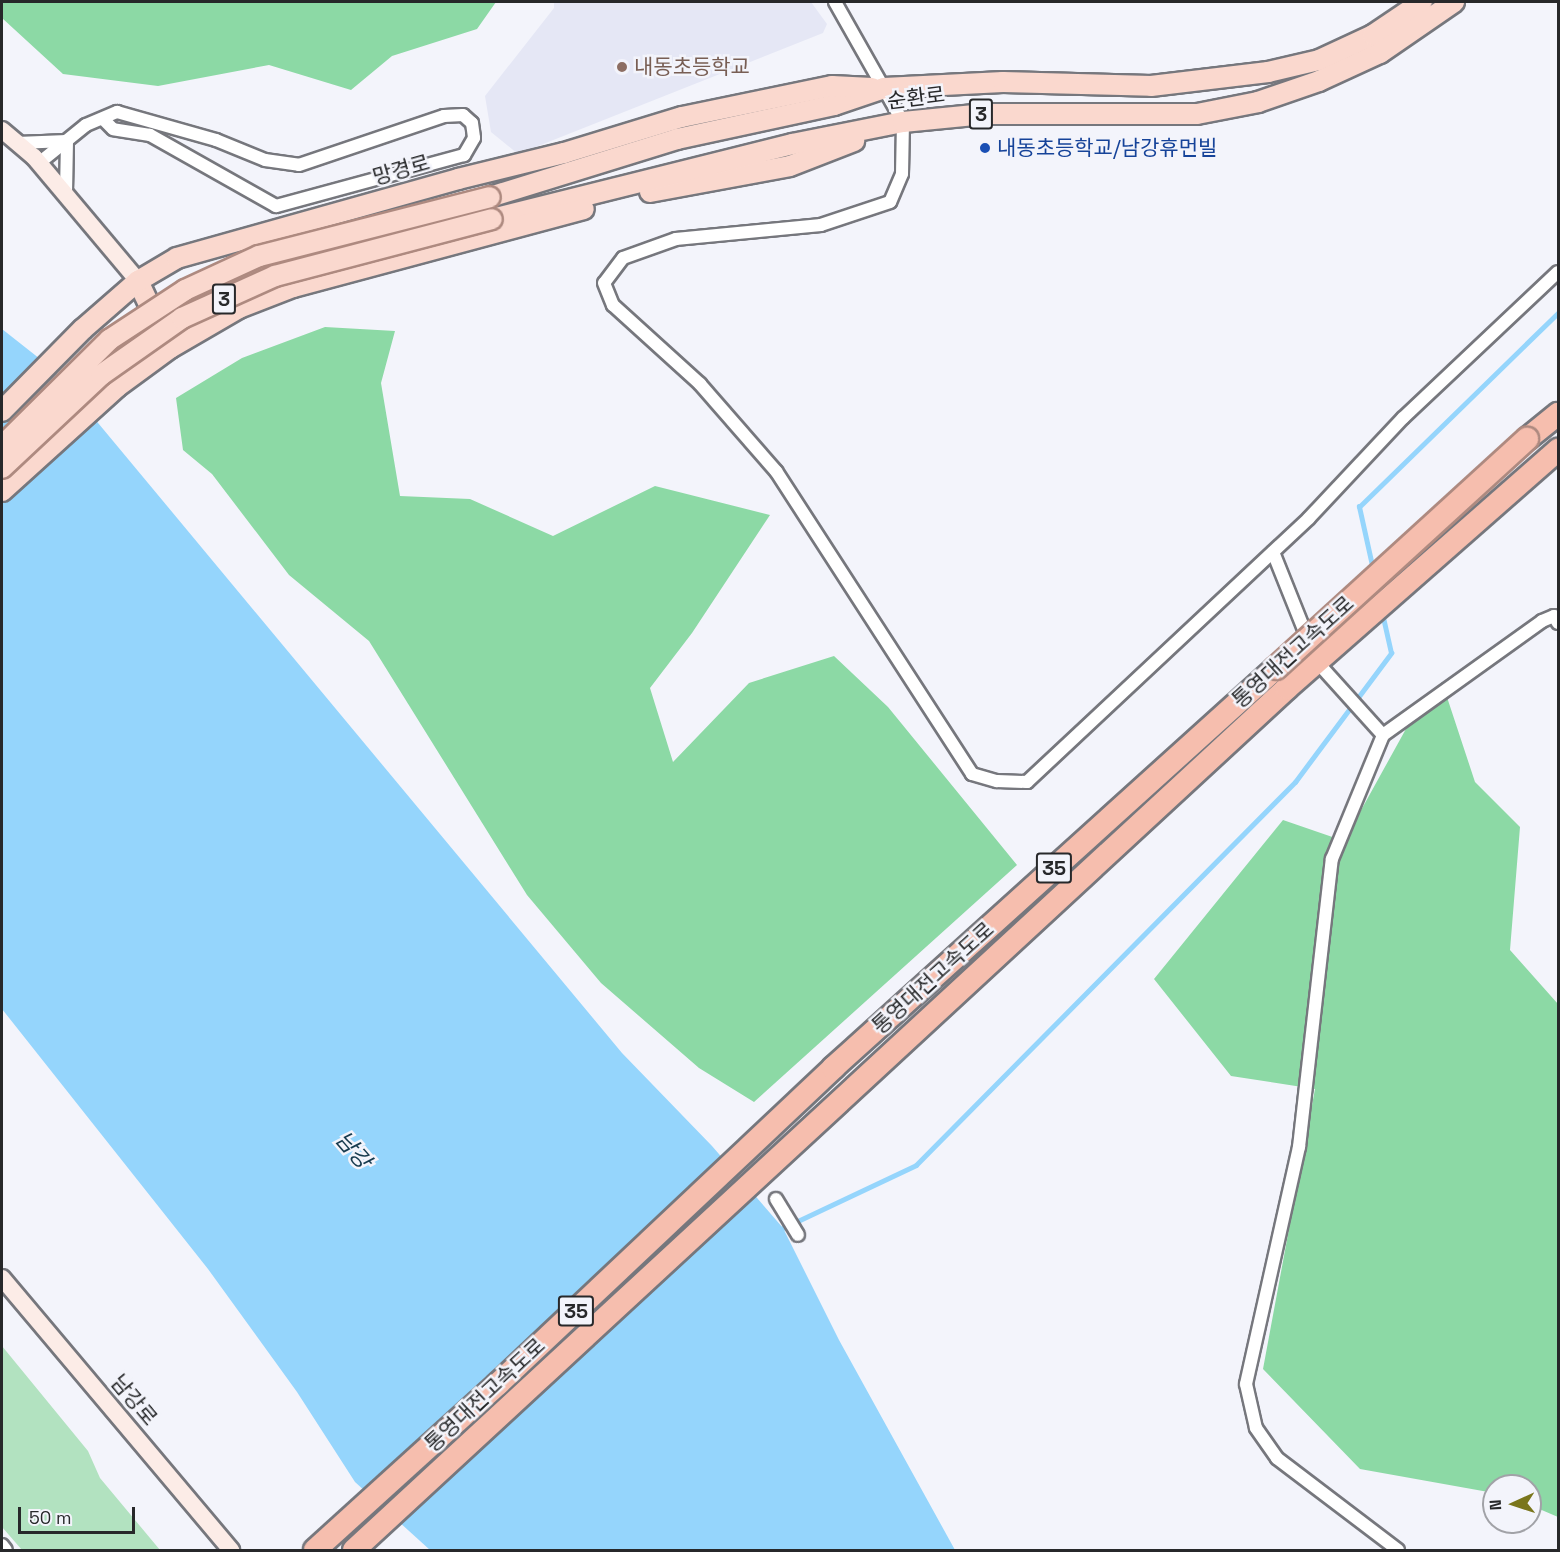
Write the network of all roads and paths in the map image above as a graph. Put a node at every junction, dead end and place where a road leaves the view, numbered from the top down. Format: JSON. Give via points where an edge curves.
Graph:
{"nodes":[{"id":1,"x":835,"y":2,"type":"edge"},
{"id":2,"x":1422,"y":2,"type":"edge"},
{"id":3,"x":1442,"y":5,"type":"edge"},
{"id":4,"x":884,"y":88,"type":"junction"},
{"id":5,"x":103,"y":119,"type":"junction"},
{"id":6,"x":903,"y":122,"type":"junction"},
{"id":7,"x":2,"y":130,"type":"edge"},
{"id":8,"x":67,"y":141,"type":"junction"},
{"id":9,"x":17,"y":143,"type":"junction"},
{"id":10,"x":39,"y":163,"type":"junction"},
{"id":11,"x":66,"y":195,"type":"junction"},
{"id":12,"x":1558,"y":272,"type":"edge"},
{"id":13,"x":138,"y":281,"type":"junction"},
{"id":14,"x":170,"y":348,"type":"junction"},
{"id":15,"x":2,"y":411,"type":"edge"},
{"id":16,"x":1558,"y":414,"type":"edge"},
{"id":17,"x":2,"y":446,"type":"edge"},
{"id":18,"x":1551,"y":456,"type":"edge"},
{"id":19,"x":2,"y":468,"type":"edge"},
{"id":20,"x":2,"y":491,"type":"edge"},
{"id":21,"x":1273,"y":552,"type":"junction"},
{"id":22,"x":1558,"y":623,"type":"edge"},
{"id":23,"x":1317,"y":662,"type":"junction"},
{"id":24,"x":1383,"y":735,"type":"junction"},
{"id":25,"x":776,"y":1199,"type":"dead end"},
{"id":26,"x":798,"y":1235,"type":"dead end"},
{"id":27,"x":2,"y":1278,"type":"edge"},
{"id":28,"x":2,"y":1545,"type":"edge"},
{"id":29,"x":6,"y":1551,"type":"edge"},
{"id":30,"x":231,"y":1551,"type":"edge"},
{"id":31,"x":315,"y":1551,"type":"edge"},
{"id":32,"x":354,"y":1551,"type":"edge"},
{"id":33,"x":1398,"y":1551,"type":"edge"}],
"edges":[{"from":1,"to":4,"type":"street"},
{"from":2,"to":4,"type":"main road","name":"순환로","number":"3","via":[[1373,35],[1319,60],[1236,78],[1151,86],[1004,82]]},
{"from":3,"to":6,"type":"main road","name":"순환로","number":"3","via":[[1380,53],[1319,81],[1258,102],[1197,114],[985,114]]},
{"from":4,"to":6,"type":"street"},
{"from":4,"to":13,"type":"main road","name":"망경로","via":[[832,86],[682,117],[564,153],[229,241],[177,258]]},
{"from":4,"to":17,"type":"main road","name":"순환로","number":"3","bridge":true,"via":[[834,105],[677,139],[489,197],[259,256],[184,290],[109,340]]},
{"from":5,"to":5,"type":"street","via":[[112,129],[150,135],[276,206],[464,155],[474,138],[472,123],[463,115],[444,116],[298,165],[266,160],[143,118],[117,112]]},
{"from":5,"to":8,"type":"street","via":[[86,125]]},
{"from":6,"to":14,"type":"main road","via":[[790,166],[645,193],[293,287],[239,308]]},
{"from":6,"to":19,"type":"main road","name":"순환로","number":"3","bridge":true,"via":[[792,144],[275,276],[182,318],[101,375]]},
{"from":6,"to":21,"type":"street","via":[[902,174],[890,202],[821,225],[676,239],[623,258],[604,283],[613,305],[700,384],[776,471],[972,774],[997,781],[1027,782]]},
{"from":7,"to":9,"type":"street"},
{"from":8,"to":9,"type":"street"},
{"from":8,"to":10,"type":"street"},
{"from":8,"to":11,"type":"street"},
{"from":9,"to":10,"type":"street"},
{"from":10,"to":11,"type":"street"},
{"from":11,"to":13,"type":"street"},
{"from":12,"to":21,"type":"street","via":[[1403,418]]},
{"from":13,"to":14,"type":"main road"},
{"from":13,"to":15,"type":"main road","name":"망경로","via":[[83,329]]},
{"from":14,"to":20,"type":"main road","via":[[117,387]]},
{"from":16,"to":31,"type":"highway","name":"통영대전고속도로","number":"35","bridge":true,"via":[[833,1068]]},
{"from":18,"to":23,"type":"highway","name":"통영대전고속도로","number":"35"},
{"from":21,"to":23,"type":"street"},
{"from":22,"to":24,"type":"street","via":[[1554,616],[1542,621]]},
{"from":23,"to":24,"type":"street"},
{"from":23,"to":32,"type":"highway","name":"통영대전고속도로","number":"35","via":[[848,1090]]},
{"from":24,"to":33,"type":"street","via":[[1332,860],[1299,1147],[1246,1384],[1256,1428],[1277,1458]]},
{"from":25,"to":26,"type":"street"},
{"from":27,"to":30,"type":"street","name":"남강로"},
{"from":28,"to":29,"type":"street"}]}
